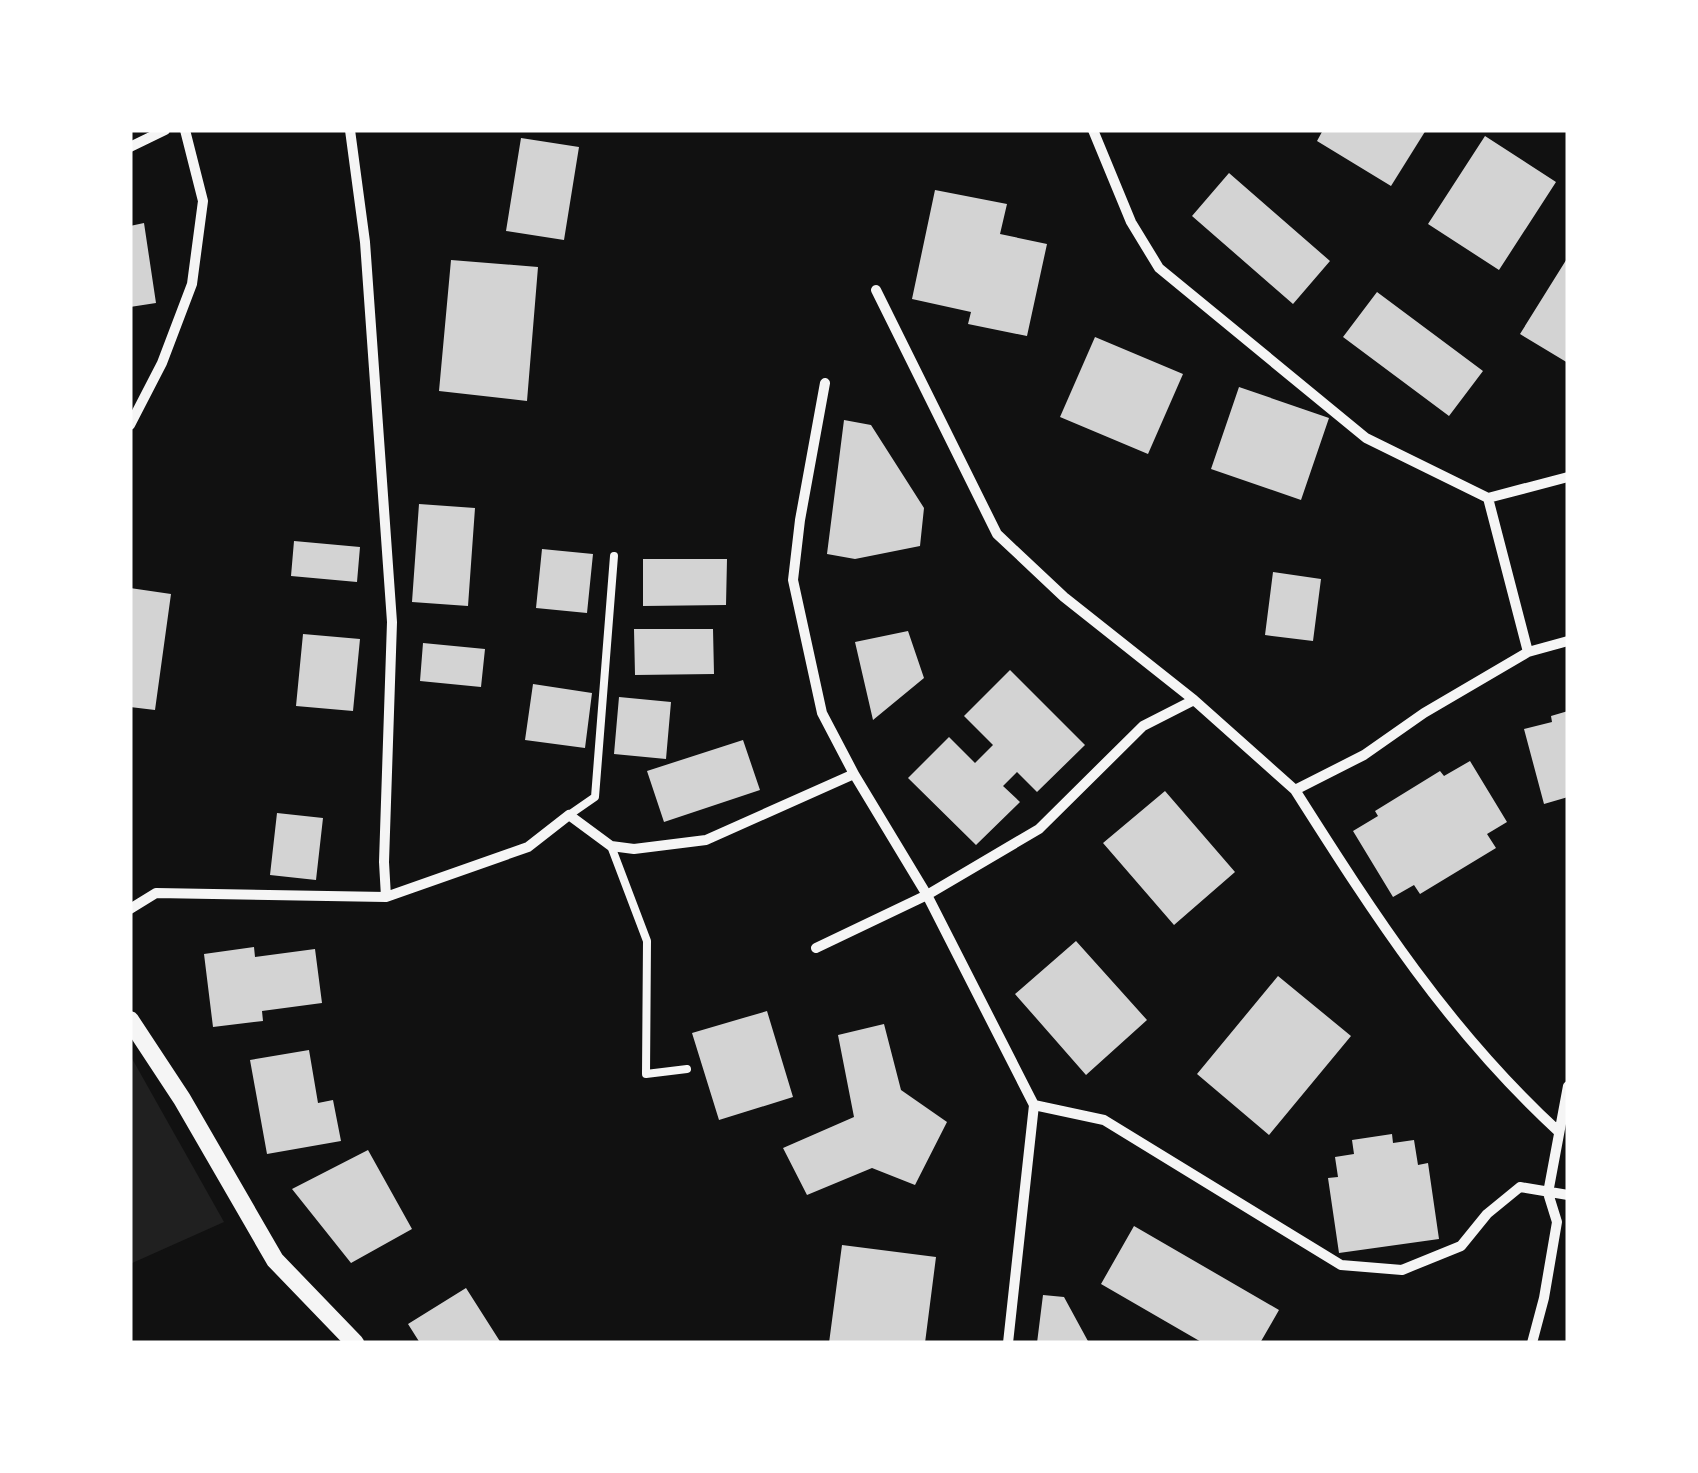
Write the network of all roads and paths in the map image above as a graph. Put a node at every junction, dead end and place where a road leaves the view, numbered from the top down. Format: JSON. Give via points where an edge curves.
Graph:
{"nodes":[{"id":1,"x":165,"y":130,"type":"edge"},
{"id":2,"x":184,"y":130,"type":"edge"},
{"id":3,"x":350,"y":130,"type":"edge"},
{"id":4,"x":1092,"y":130,"type":"edge"},
{"id":5,"x":130,"y":147,"type":"edge"},
{"id":6,"x":876,"y":290,"type":"dead end"},
{"id":7,"x":825,"y":383,"type":"dead end"},
{"id":8,"x":130,"y":425,"type":"edge"},
{"id":9,"x":1568,"y":478,"type":"edge"},
{"id":10,"x":1488,"y":498,"type":"junction"},
{"id":11,"x":614,"y":556,"type":"dead end"},
{"id":12,"x":1568,"y":642,"type":"edge"},
{"id":13,"x":1528,"y":652,"type":"junction"},
{"id":14,"x":1194,"y":700,"type":"junction"},
{"id":15,"x":854,"y":774,"type":"junction"},
{"id":16,"x":1296,"y":790,"type":"junction"},
{"id":17,"x":569,"y":815,"type":"junction"},
{"id":18,"x":611,"y":846,"type":"junction"},
{"id":19,"x":928,"y":896,"type":"junction"},
{"id":20,"x":386,"y":898,"type":"junction"},
{"id":21,"x":130,"y":909,"type":"edge"},
{"id":22,"x":816,"y":948,"type":"dead end"},
{"id":23,"x":130,"y":1020,"type":"edge"},
{"id":24,"x":686,"y":1069,"type":"dead end"},
{"id":25,"x":1568,"y":1086,"type":"edge"},
{"id":26,"x":1034,"y":1105,"type":"junction"},
{"id":27,"x":1559,"y":1132,"type":"junction"},
{"id":28,"x":1548,"y":1193,"type":"junction"},
{"id":29,"x":1568,"y":1195,"type":"edge"},
{"id":30,"x":354,"y":1343,"type":"edge"},
{"id":31,"x":1008,"y":1343,"type":"edge"},
{"id":32,"x":1532,"y":1343,"type":"edge"}],
"edges":[{"from":1,"to":5,"type":"street"},
{"from":2,"to":8,"type":"street","via":[[203,200],[192,284]]},
{"from":3,"to":20,"type":"street","via":[[365,242],[392,622]]},
{"from":4,"to":10,"type":"street","via":[[1131,222],[1159,268],[1366,438]]},
{"from":6,"to":14,"type":"street","via":[[997,534],[1064,597]]},
{"from":7,"to":15,"type":"street","via":[[793,580],[822,713]]},
{"from":9,"to":10,"type":"street"},
{"from":10,"to":13,"type":"street"},
{"from":11,"to":17,"type":"lane","via":[[595,797]]},
{"from":12,"to":13,"type":"street"},
{"from":13,"to":16,"type":"street"},
{"from":14,"to":16,"type":"street"},
{"from":14,"to":19,"type":"street","via":[[1143,726],[1040,830]]},
{"from":15,"to":18,"type":"street","via":[[706,840],[634,850]]},
{"from":15,"to":19,"type":"street"},
{"from":16,"to":27,"type":"street","via":[[1381,926],[1448,1014],[1506,1084]]},
{"from":17,"to":18,"type":"street"},
{"from":17,"to":20,"type":"street","via":[[528,848]]},
{"from":18,"to":24,"type":"lane","via":[[647,941],[646,1074]]},
{"from":19,"to":22,"type":"street"},
{"from":19,"to":26,"type":"street"},
{"from":20,"to":21,"type":"street","via":[[156,893]]},
{"from":23,"to":30,"type":"street","via":[[276,1260]]},
{"from":25,"to":27,"type":"street"},
{"from":26,"to":28,"type":"street","via":[[1104,1120],[1341,1265],[1402,1270],[1462,1246],[1520,1187]]},
{"from":26,"to":31,"type":"street"},
{"from":27,"to":28,"type":"street"},
{"from":28,"to":29,"type":"street"},
{"from":28,"to":32,"type":"street","via":[[1558,1222]]}]}
